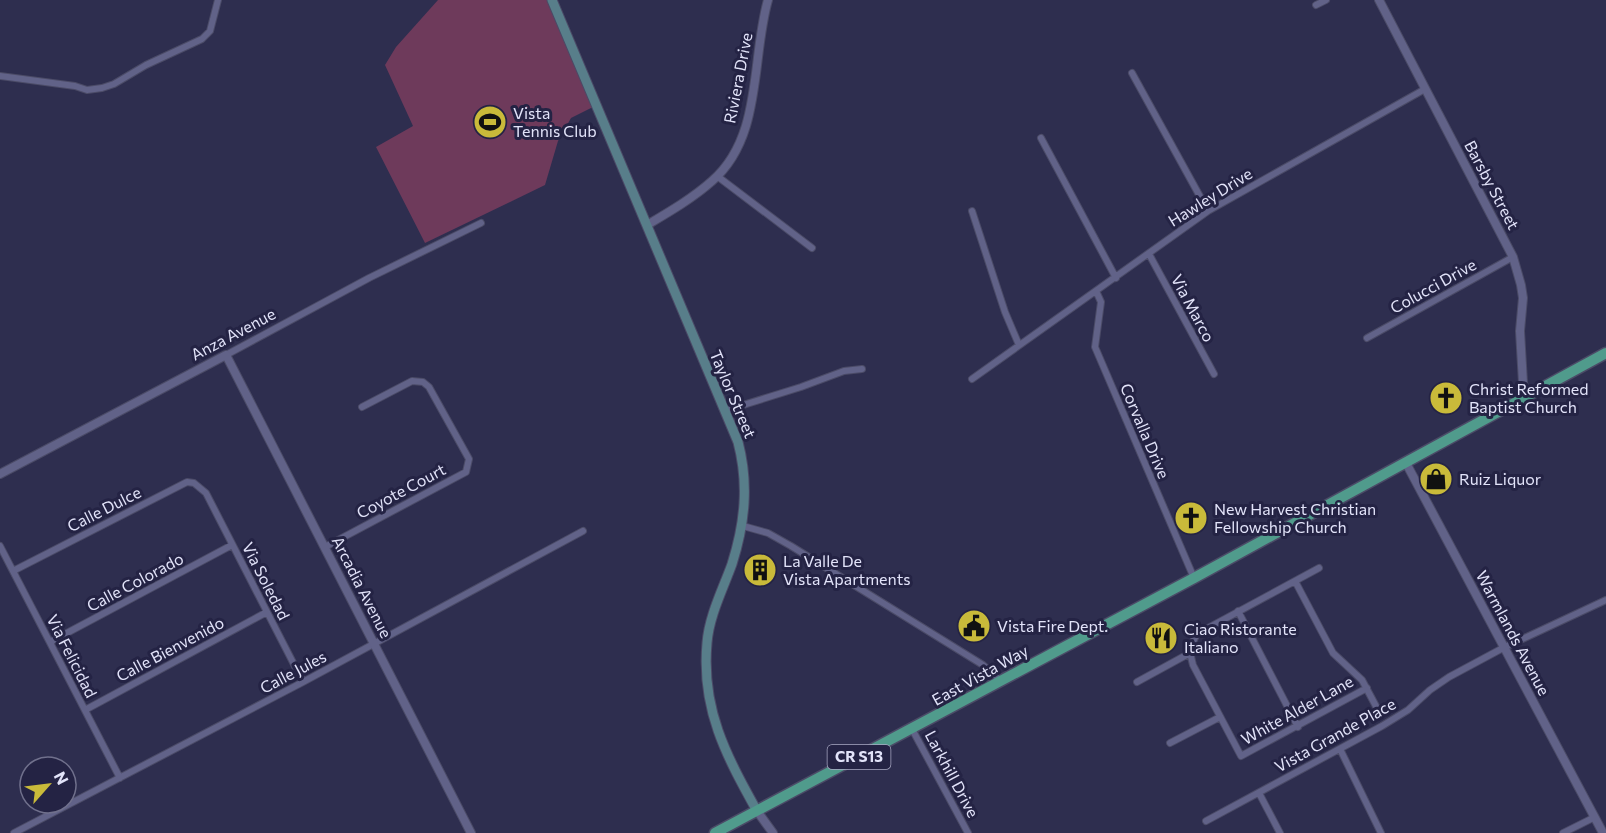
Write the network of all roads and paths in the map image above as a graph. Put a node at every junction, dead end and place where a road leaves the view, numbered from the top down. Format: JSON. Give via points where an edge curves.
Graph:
{"nodes":[{"id":1,"x":218,"y":0,"type":"edge"},
{"id":2,"x":552,"y":0,"type":"edge"},
{"id":3,"x":768,"y":0,"type":"edge"},
{"id":4,"x":1326,"y":0,"type":"edge"},
{"id":5,"x":1379,"y":0,"type":"edge"},
{"id":6,"x":1316,"y":5,"type":"dead end"},
{"id":7,"x":1132,"y":73,"type":"dead end"},
{"id":8,"x":0,"y":76,"type":"edge"},
{"id":9,"x":1425,"y":89,"type":"junction"},
{"id":10,"x":1041,"y":138,"type":"dead end"},
{"id":11,"x":717,"y":176,"type":"junction"},
{"id":12,"x":972,"y":211,"type":"dead end"},
{"id":13,"x":1208,"y":211,"type":"junction"},
{"id":14,"x":481,"y":223,"type":"dead end"},
{"id":15,"x":647,"y":225,"type":"junction"},
{"id":16,"x":812,"y":248,"type":"dead end"},
{"id":17,"x":1149,"y":254,"type":"junction"},
{"id":18,"x":1513,"y":257,"type":"junction"},
{"id":19,"x":1116,"y":278,"type":"junction"},
{"id":20,"x":1096,"y":291,"type":"junction"},
{"id":21,"x":1367,"y":338,"type":"dead end"},
{"id":22,"x":1019,"y":345,"type":"junction"},
{"id":23,"x":1606,"y":353,"type":"edge"},
{"id":24,"x":226,"y":355,"type":"junction"},
{"id":25,"x":862,"y":369,"type":"dead end"},
{"id":26,"x":1214,"y":374,"type":"dead end"},
{"id":27,"x":972,"y":379,"type":"dead end"},
{"id":28,"x":1527,"y":397,"type":"junction"},
{"id":29,"x":362,"y":407,"type":"dead end"},
{"id":30,"x":724,"y":411,"type":"junction"},
{"id":31,"x":1406,"y":463,"type":"junction"},
{"id":32,"x":0,"y":474,"type":"edge"},
{"id":33,"x":206,"y":493,"type":"joint"},
{"id":34,"x":743,"y":526,"type":"junction"},
{"id":35,"x":583,"y":531,"type":"dead end"},
{"id":36,"x":232,"y":545,"type":"junction"},
{"id":37,"x":0,"y":546,"type":"edge"},
{"id":38,"x":325,"y":547,"type":"junction"},
{"id":39,"x":1319,"y":568,"type":"dead end"},
{"id":40,"x":13,"y":571,"type":"junction"},
{"id":41,"x":1194,"y":578,"type":"junction"},
{"id":42,"x":1295,"y":581,"type":"junction"},
{"id":43,"x":1606,"y":600,"type":"edge"},
{"id":44,"x":1238,"y":611,"type":"junction"},
{"id":45,"x":267,"y":612,"type":"junction"},
{"id":46,"x":50,"y":642,"type":"junction"},
{"id":47,"x":374,"y":644,"type":"junction"},
{"id":48,"x":1503,"y":648,"type":"junction"},
{"id":49,"x":1190,"y":653,"type":"junction"},
{"id":50,"x":1000,"y":680,"type":"junction"},
{"id":51,"x":303,"y":682,"type":"junction"},
{"id":52,"x":1137,"y":682,"type":"dead end"},
{"id":53,"x":1366,"y":688,"type":"junction"},
{"id":54,"x":85,"y":710,"type":"junction"},
{"id":55,"x":1378,"y":710,"type":"dead end"},
{"id":56,"x":1220,"y":717,"type":"junction"},
{"id":57,"x":1298,"y":727,"type":"junction"},
{"id":58,"x":912,"y":729,"type":"junction"},
{"id":59,"x":1170,"y":743,"type":"dead end"},
{"id":60,"x":1340,"y":749,"type":"junction"},
{"id":61,"x":120,"y":778,"type":"junction"},
{"id":62,"x":1259,"y":793,"type":"junction"},
{"id":63,"x":757,"y":811,"type":"junction"},
{"id":64,"x":1595,"y":817,"type":"junction"},
{"id":65,"x":1206,"y":821,"type":"dead end"},
{"id":66,"x":14,"y":833,"type":"edge"},
{"id":67,"x":471,"y":833,"type":"edge"},
{"id":68,"x":715,"y":833,"type":"edge"},
{"id":69,"x":773,"y":833,"type":"edge"},
{"id":70,"x":968,"y":833,"type":"edge"},
{"id":71,"x":1280,"y":833,"type":"edge"},
{"id":72,"x":1382,"y":833,"type":"edge"},
{"id":73,"x":1563,"y":833,"type":"edge"},
{"id":74,"x":1603,"y":833,"type":"edge"}],
"edges":[{"from":1,"to":8,"type":"street","via":[[210,31],[202,39],[102,88],[87,90]]},
{"from":2,"to":15,"type":"main road","name":"Taylor Street"},
{"from":3,"to":11,"type":"street","name":"Riviera Drive","via":[[749,116],[742,138]]},
{"from":4,"to":6,"type":"street"},
{"from":5,"to":9,"type":"street","name":"Barsby Street"},
{"from":7,"to":13,"type":"street"},
{"from":9,"to":13,"type":"street","name":"Hawley Drive"},
{"from":9,"to":18,"type":"street","name":"Barsby Street"},
{"from":10,"to":19,"type":"street"},
{"from":11,"to":15,"type":"street","name":"Riviera Drive"},
{"from":11,"to":16,"type":"street"},
{"from":12,"to":22,"type":"street"},
{"from":13,"to":17,"type":"street","name":"Hawley Drive"},
{"from":14,"to":24,"type":"street","name":"Anza Avenue"},
{"from":15,"to":30,"type":"main road","name":"Taylor Street"},
{"from":17,"to":19,"type":"street","name":"Hawley Drive"},
{"from":17,"to":26,"type":"street","name":"Via Marco"},
{"from":18,"to":21,"type":"street","name":"Colucci Drive"},
{"from":18,"to":28,"type":"street","name":"Barsby Street","via":[[1521,285],[1520,331]]},
{"from":19,"to":20,"type":"street","name":"Hawley Drive"},
{"from":20,"to":22,"type":"street","name":"Hawley Drive"},
{"from":20,"to":41,"type":"street","name":"Corvalla Drive","via":[[1101,302],[1095,347]]},
{"from":22,"to":27,"type":"street","name":"Hawley Drive"},
{"from":23,"to":28,"type":"main road","name":"East Vista Way","number":"CR S13"},
{"from":24,"to":32,"type":"street","name":"Anza Avenue"},
{"from":24,"to":38,"type":"street","name":"Arcadia Avenue"},
{"from":25,"to":30,"type":"street","via":[[844,371]]},
{"from":28,"to":31,"type":"main road","name":"East Vista Way","number":"CR S13"},
{"from":29,"to":38,"type":"street","name":"Coyote Court","via":[[412,381],[423,382],[469,466],[466,472]]},
{"from":30,"to":34,"type":"main road","name":"Taylor Street","via":[[738,442],[745,472]]},
{"from":31,"to":41,"type":"main road","name":"East Vista Way","number":"CR S13"},
{"from":31,"to":48,"type":"street","name":"Warmlands Avenue"},
{"from":33,"to":36,"type":"street","name":"Via Soledad"},
{"from":33,"to":40,"type":"street","name":"Calle Dulce","via":[[187,482]]},
{"from":34,"to":50,"type":"street","via":[[768,533],[791,546],[983,665]]},
{"from":34,"to":63,"type":"main road","name":"Taylor Street","via":[[707,641],[707,691],[718,735]]},
{"from":35,"to":47,"type":"street","name":"Calle Jules"},
{"from":36,"to":45,"type":"street","name":"Via Soledad"},
{"from":36,"to":46,"type":"street","name":"Calle Colorado"},
{"from":37,"to":40,"type":"street","name":"Via Felicidad"},
{"from":38,"to":47,"type":"street","name":"Arcadia Avenue"},
{"from":39,"to":42,"type":"street"},
{"from":40,"to":46,"type":"street","name":"Via Felicidad"},
{"from":41,"to":50,"type":"main road","name":"East Vista Way","number":"CR S13"},
{"from":42,"to":44,"type":"street"},
{"from":42,"to":53,"type":"street","via":[[1333,653]]},
{"from":43,"to":48,"type":"street","name":"Vista Grande Place"},
{"from":44,"to":49,"type":"street","via":[[1197,634]]},
{"from":44,"to":57,"type":"street"},
{"from":45,"to":51,"type":"street","name":"Via Soledad"},
{"from":45,"to":54,"type":"street","name":"Calle Bienvenido"},
{"from":46,"to":54,"type":"street","name":"Via Felicidad"},
{"from":47,"to":51,"type":"street","name":"Calle Jules"},
{"from":47,"to":67,"type":"street","name":"Arcadia Avenue"},
{"from":48,"to":60,"type":"street","name":"Vista Grande Place","via":[[1449,677],[1408,710]]},
{"from":48,"to":64,"type":"street","name":"Warmlands Avenue"},
{"from":49,"to":52,"type":"street"},
{"from":49,"to":56,"type":"street"},
{"from":50,"to":58,"type":"main road","name":"East Vista Way","number":"CR S13"},
{"from":51,"to":61,"type":"street","name":"Calle Jules"},
{"from":53,"to":55,"type":"street"},
{"from":53,"to":57,"type":"street","name":"White Alder Lane"},
{"from":54,"to":61,"type":"street","name":"Via Felicidad"},
{"from":56,"to":57,"type":"street","name":"White Alder Lane","via":[[1241,756]]},
{"from":56,"to":59,"type":"street"},
{"from":58,"to":63,"type":"main road","name":"East Vista Way","number":"CR S13"},
{"from":58,"to":70,"type":"street","name":"Larkhill Drive"},
{"from":60,"to":62,"type":"street","name":"Vista Grande Place"},
{"from":60,"to":72,"type":"street"},
{"from":61,"to":66,"type":"street","name":"Calle Jules"},
{"from":62,"to":65,"type":"street","name":"Vista Grande Place"},
{"from":62,"to":71,"type":"street"},
{"from":63,"to":68,"type":"main road","name":"East Vista Way","number":"CR S13"},
{"from":63,"to":69,"type":"street"},
{"from":64,"to":73,"type":"street"},
{"from":64,"to":74,"type":"street","name":"Warmlands Avenue"}]}
